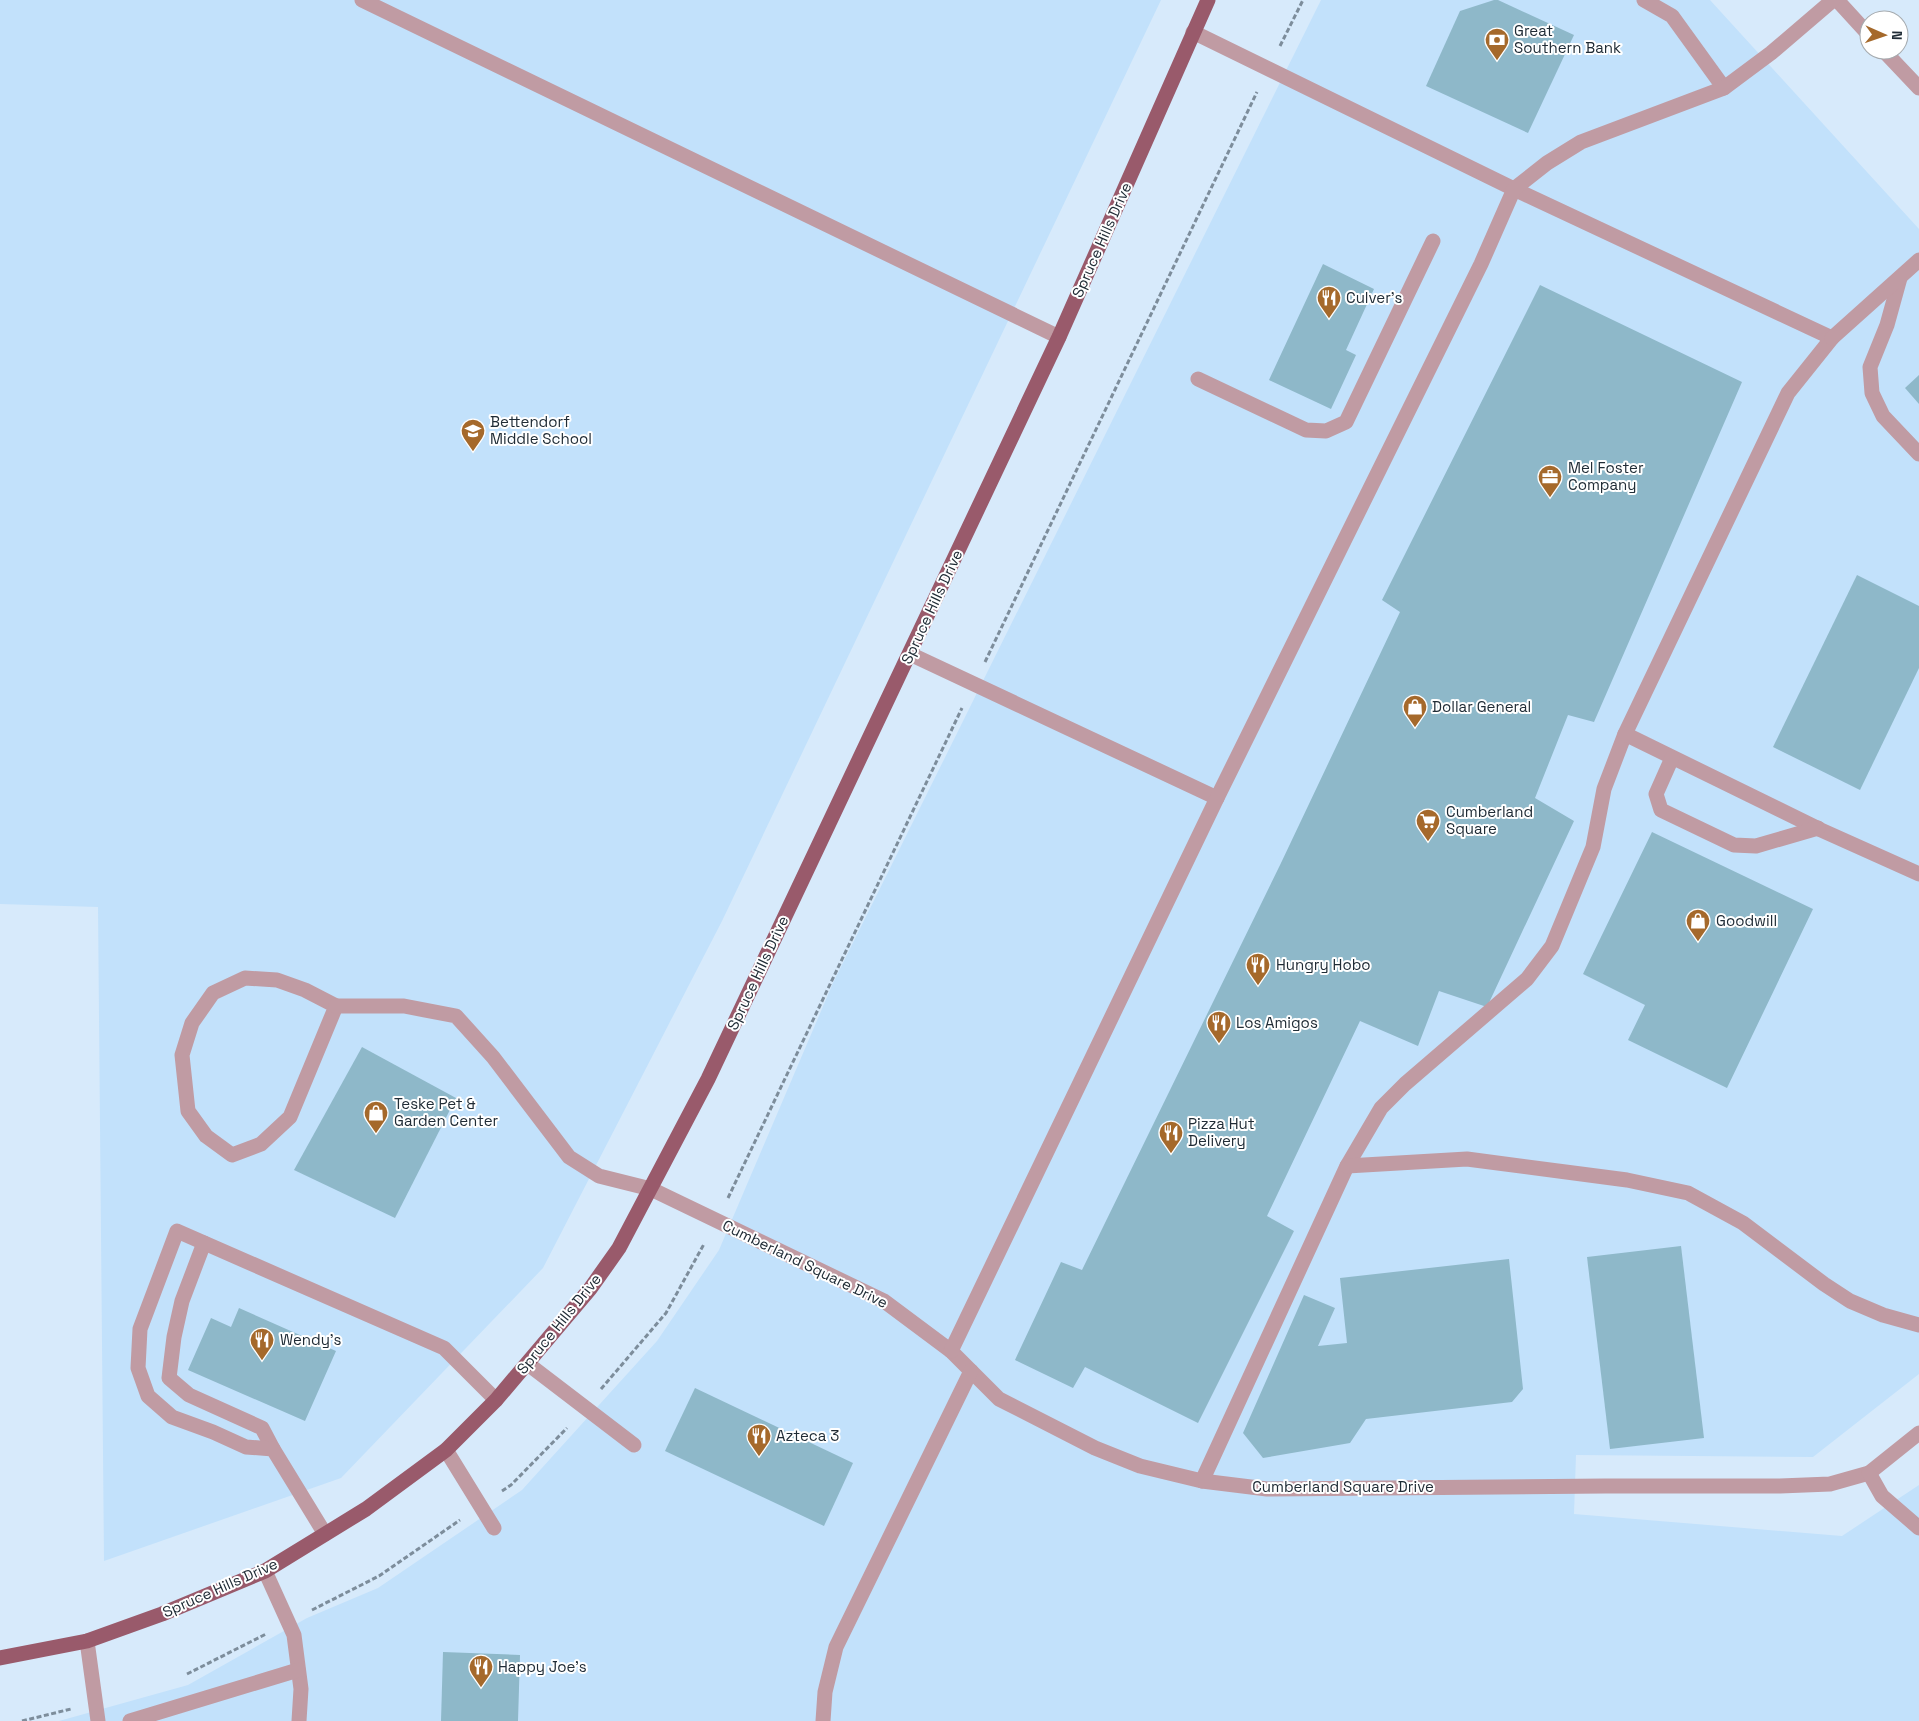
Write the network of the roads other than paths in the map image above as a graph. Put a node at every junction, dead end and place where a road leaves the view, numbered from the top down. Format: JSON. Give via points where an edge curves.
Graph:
{"nodes":[{"id":1,"x":362,"y":0,"type":"edge"},
{"id":2,"x":1208,"y":0,"type":"edge"},
{"id":3,"x":1644,"y":0,"type":"edge"},
{"id":4,"x":1835,"y":0,"type":"edge"},
{"id":5,"x":1859,"y":25,"type":"edge"},
{"id":6,"x":1193,"y":32,"type":"junction"},
{"id":7,"x":1892,"y":60,"type":"edge"},
{"id":8,"x":1724,"y":88,"type":"junction"},
{"id":9,"x":1919,"y":88,"type":"edge"},
{"id":10,"x":1514,"y":189,"type":"junction"},
{"id":11,"x":1433,"y":241,"type":"dead end"},
{"id":12,"x":1919,"y":260,"type":"edge"},
{"id":13,"x":1900,"y":278,"type":"junction"},
{"id":14,"x":1059,"y":337,"type":"junction"},
{"id":15,"x":1832,"y":338,"type":"junction"},
{"id":16,"x":1198,"y":379,"type":"dead end"},
{"id":17,"x":1919,"y":454,"type":"edge"},
{"id":18,"x":910,"y":654,"type":"junction"},
{"id":19,"x":1625,"y":734,"type":"junction"},
{"id":20,"x":1672,"y":758,"type":"junction"},
{"id":21,"x":1217,"y":798,"type":"junction"},
{"id":22,"x":1818,"y":828,"type":"junction"},
{"id":23,"x":1919,"y":874,"type":"edge"},
{"id":24,"x":336,"y":1006,"type":"junction"},
{"id":25,"x":1347,"y":1166,"type":"junction"},
{"id":26,"x":651,"y":1189,"type":"junction"},
{"id":27,"x":204,"y":1242,"type":"junction"},
{"id":28,"x":1919,"y":1325,"type":"edge"},
{"id":29,"x":951,"y":1351,"type":"junction"},
{"id":30,"x":528,"y":1364,"type":"junction"},
{"id":31,"x":970,"y":1371,"type":"junction"},
{"id":32,"x":496,"y":1400,"type":"junction"},
{"id":33,"x":1919,"y":1433,"type":"edge"},
{"id":34,"x":634,"y":1445,"type":"dead end"},
{"id":35,"x":273,"y":1449,"type":"junction"},
{"id":36,"x":446,"y":1450,"type":"junction"},
{"id":37,"x":1869,"y":1473,"type":"junction"},
{"id":38,"x":1202,"y":1481,"type":"junction"},
{"id":39,"x":494,"y":1528,"type":"dead end"},
{"id":40,"x":1919,"y":1528,"type":"edge"},
{"id":41,"x":325,"y":1534,"type":"junction"},
{"id":42,"x":265,"y":1571,"type":"junction"},
{"id":43,"x":86,"y":1641,"type":"junction"},
{"id":44,"x":0,"y":1658,"type":"edge"},
{"id":45,"x":298,"y":1670,"type":"junction"},
{"id":46,"x":98,"y":1721,"type":"edge"},
{"id":47,"x":130,"y":1721,"type":"edge"},
{"id":48,"x":299,"y":1721,"type":"edge"},
{"id":49,"x":823,"y":1721,"type":"edge"}],
"edges":[{"from":1,"to":14,"type":"street"},
{"from":2,"to":6,"type":"main road","name":"Spruce Hills Drive"},
{"from":3,"to":8,"type":"street","via":[[1672,16]]},
{"from":4,"to":5,"type":"street"},
{"from":4,"to":8,"type":"street"},
{"from":6,"to":10,"type":"street"},
{"from":6,"to":14,"type":"main road","name":"Spruce Hills Drive"},
{"from":7,"to":9,"type":"street"},
{"from":8,"to":10,"type":"street","via":[[1580,142]]},
{"from":10,"to":15,"type":"street"},
{"from":10,"to":21,"type":"street","via":[[1481,264]]},
{"from":11,"to":16,"type":"street","via":[[1346,422],[1326,432],[1306,430]]},
{"from":12,"to":13,"type":"street"},
{"from":13,"to":15,"type":"street"},
{"from":13,"to":17,"type":"street","via":[[1887,325],[1870,368],[1872,394],[1883,416]]},
{"from":14,"to":18,"type":"main road","name":"Spruce Hills Drive"},
{"from":15,"to":19,"type":"street","via":[[1788,393]]},
{"from":18,"to":21,"type":"street"},
{"from":18,"to":26,"type":"main road","name":"Spruce Hills Drive","via":[[708,1079]]},
{"from":19,"to":20,"type":"street"},
{"from":19,"to":25,"type":"street","via":[[1604,789],[1593,847],[1552,946],[1527,979],[1381,1108]]},
{"from":20,"to":22,"type":"street"},
{"from":20,"to":22,"type":"street","via":[[1656,794],[1661,810],[1669,814],[1734,845],[1756,846]]},
{"from":21,"to":29,"type":"street"},
{"from":22,"to":23,"type":"street"},
{"from":24,"to":24,"type":"street","via":[[290,1117],[261,1144],[232,1155],[206,1136],[188,1111],[182,1055],[192,1023],[213,993],[245,978],[277,980]]},
{"from":24,"to":26,"type":"street","name":"Cumberland Square Drive","via":[[404,1006],[456,1016],[493,1057],[569,1157],[599,1176]]},
{"from":25,"to":28,"type":"street","via":[[1467,1159],[1627,1180],[1688,1193],[1743,1222],[1850,1301]]},
{"from":25,"to":38,"type":"street"},
{"from":26,"to":29,"type":"street","name":"Cumberland Square Drive","via":[[884,1301]]},
{"from":26,"to":30,"type":"main road","name":"Spruce Hills Drive","via":[[619,1248]]},
{"from":27,"to":32,"type":"street","via":[[444,1348]]},
{"from":27,"to":35,"type":"street","via":[[182,1301],[169,1378],[189,1395],[262,1428]]},
{"from":27,"to":35,"type":"street","via":[[177,1231],[140,1330],[138,1368],[148,1396],[172,1417],[246,1447]]},
{"from":29,"to":31,"type":"street","name":"Cumberland Square Drive"},
{"from":30,"to":32,"type":"main road","name":"Spruce Hills Drive"},
{"from":30,"to":34,"type":"street"},
{"from":31,"to":38,"type":"street","name":"Cumberland Square Drive","via":[[999,1399],[1095,1448],[1140,1466]]},
{"from":31,"to":49,"type":"street","via":[[836,1647],[825,1692]]},
{"from":32,"to":36,"type":"main road","name":"Spruce Hills Drive"},
{"from":33,"to":37,"type":"street","name":"Cumberland Square Drive"},
{"from":35,"to":41,"type":"street"},
{"from":36,"to":39,"type":"street"},
{"from":36,"to":41,"type":"main road","name":"Spruce Hills Drive","via":[[366,1509]]},
{"from":37,"to":38,"type":"street","name":"Cumberland Square Drive","via":[[1830,1484],[1780,1486],[1267,1489]]},
{"from":37,"to":40,"type":"street","via":[[1882,1496]]},
{"from":41,"to":42,"type":"main road","name":"Spruce Hills Drive"},
{"from":42,"to":43,"type":"main road","name":"Spruce Hills Drive","via":[[162,1614]]},
{"from":42,"to":45,"type":"street","via":[[294,1635]]},
{"from":43,"to":44,"type":"main road","name":"Spruce Hills Drive"},
{"from":43,"to":46,"type":"street"},
{"from":45,"to":47,"type":"street"},
{"from":45,"to":48,"type":"street","via":[[301,1689]]}]}
